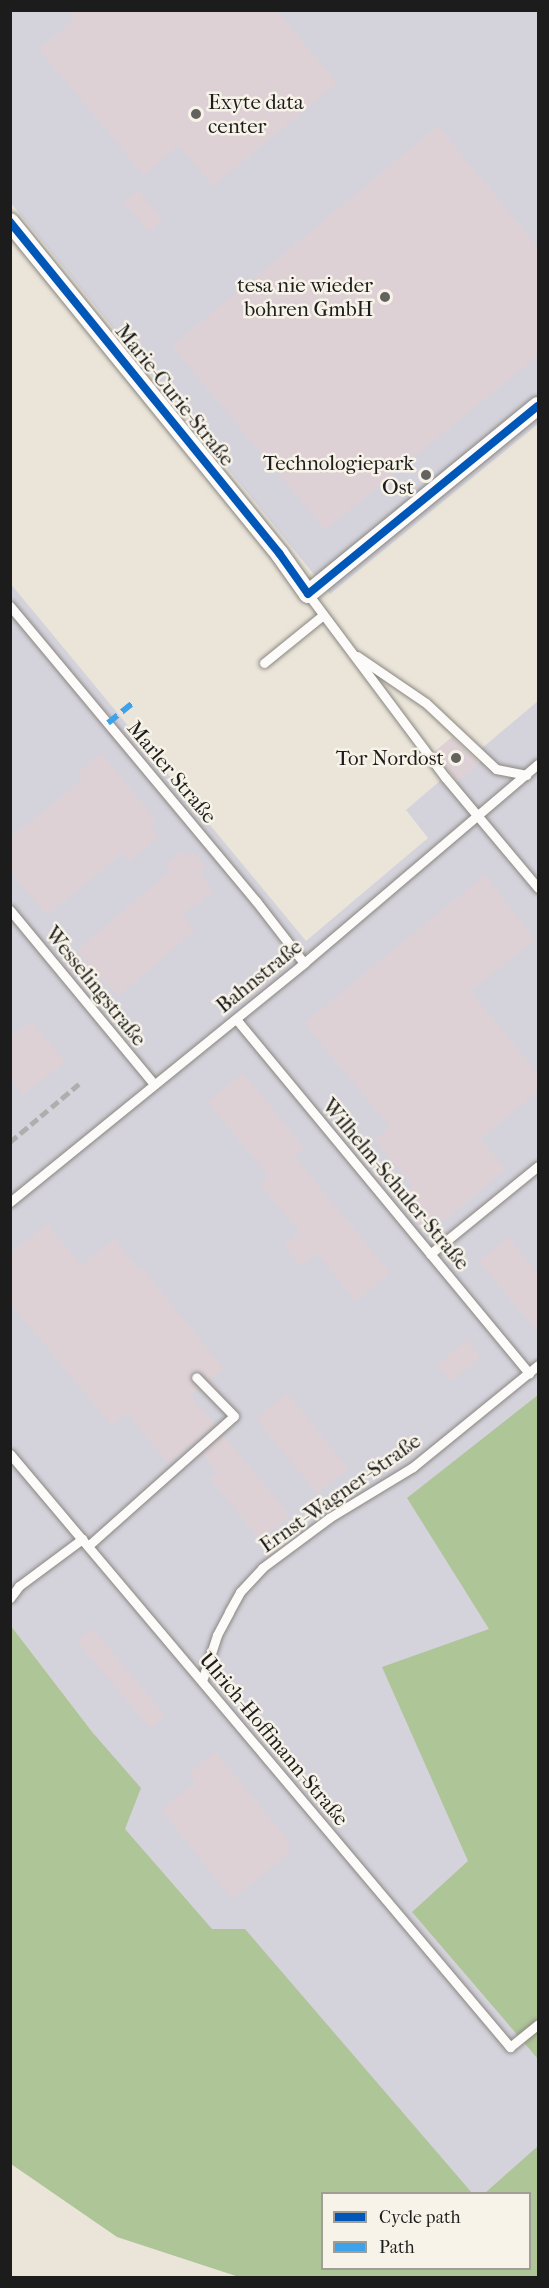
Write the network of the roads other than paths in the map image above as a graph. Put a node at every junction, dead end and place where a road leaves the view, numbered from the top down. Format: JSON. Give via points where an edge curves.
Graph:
{"nodes":[{"id":1,"x":10,"y":222,"type":"edge"},
{"id":2,"x":538,"y":406,"type":"edge"},
{"id":3,"x":308,"y":594,"type":"junction"},
{"id":4,"x":10,"y":606,"type":"edge"},
{"id":5,"x":323,"y":615,"type":"junction"},
{"id":6,"x":350,"y":651,"type":"junction"},
{"id":7,"x":264,"y":663,"type":"dead end"},
{"id":8,"x":538,"y":764,"type":"edge"},
{"id":9,"x":526,"y":775,"type":"junction"},
{"id":10,"x":477,"y":816,"type":"junction"},
{"id":11,"x":538,"y":888,"type":"edge"},
{"id":12,"x":10,"y":910,"type":"edge"},
{"id":13,"x":304,"y":963,"type":"junction"},
{"id":14,"x":236,"y":1019,"type":"junction"},
{"id":15,"x":154,"y":1084,"type":"junction"},
{"id":16,"x":538,"y":1166,"type":"edge"},
{"id":17,"x":10,"y":1202,"type":"edge"},
{"id":18,"x":430,"y":1254,"type":"junction"},
{"id":19,"x":538,"y":1365,"type":"edge"},
{"id":20,"x":529,"y":1373,"type":"junction"},
{"id":21,"x":196,"y":1377,"type":"dead end"},
{"id":22,"x":10,"y":1454,"type":"edge"},
{"id":23,"x":85,"y":1542,"type":"junction"},
{"id":24,"x":10,"y":1598,"type":"edge"},
{"id":25,"x":202,"y":1681,"type":"junction"},
{"id":26,"x":538,"y":2024,"type":"edge"}],
"edges":[{"from":1,"to":3,"type":"street","name":"Marie-Curie-Straße"},
{"from":2,"to":3,"type":"street"},
{"from":3,"to":5,"type":"lane","name":"Marie-Curie-Straße"},
{"from":4,"to":13,"type":"lane","name":"Marler Straße"},
{"from":5,"to":6,"type":"lane","name":"Marie-Curie-Straße"},
{"from":5,"to":7,"type":"lane"},
{"from":6,"to":9,"type":"lane","via":[[426,703],[496,769]]},
{"from":6,"to":10,"type":"lane","name":"Marie-Curie-Straße"},
{"from":8,"to":9,"type":"lane","name":"Bahnstraße"},
{"from":9,"to":10,"type":"lane","name":"Bahnstraße"},
{"from":10,"to":11,"type":"lane"},
{"from":10,"to":13,"type":"lane","name":"Bahnstraße"},
{"from":12,"to":15,"type":"lane","name":"Wesselingstraße"},
{"from":13,"to":14,"type":"lane","name":"Bahnstraße"},
{"from":14,"to":15,"type":"lane","name":"Bahnstraße"},
{"from":14,"to":18,"type":"lane","name":"Wilhelm-Schuler-Straße"},
{"from":15,"to":17,"type":"lane","name":"Bahnstraße"},
{"from":16,"to":18,"type":"lane"},
{"from":18,"to":20,"type":"lane","name":"Wilhelm-Schuler-Straße"},
{"from":19,"to":20,"type":"lane","name":"Ernst-Wagner-Straße"},
{"from":20,"to":25,"type":"lane","name":"Ernst-Wagner-Straße","via":[[413,1467],[329,1518],[262,1568],[240,1592],[229,1612]]},
{"from":21,"to":23,"type":"lane","via":[[234,1416]]},
{"from":22,"to":23,"type":"lane","name":"Ulrich-Hoffmann-Straße"},
{"from":23,"to":24,"type":"lane","via":[[19,1586]]},
{"from":23,"to":25,"type":"lane","name":"Ulrich-Hoffmann-Straße"},
{"from":25,"to":26,"type":"lane","name":"Ulrich-Hoffmann-Straße","via":[[510,2047]]}]}
